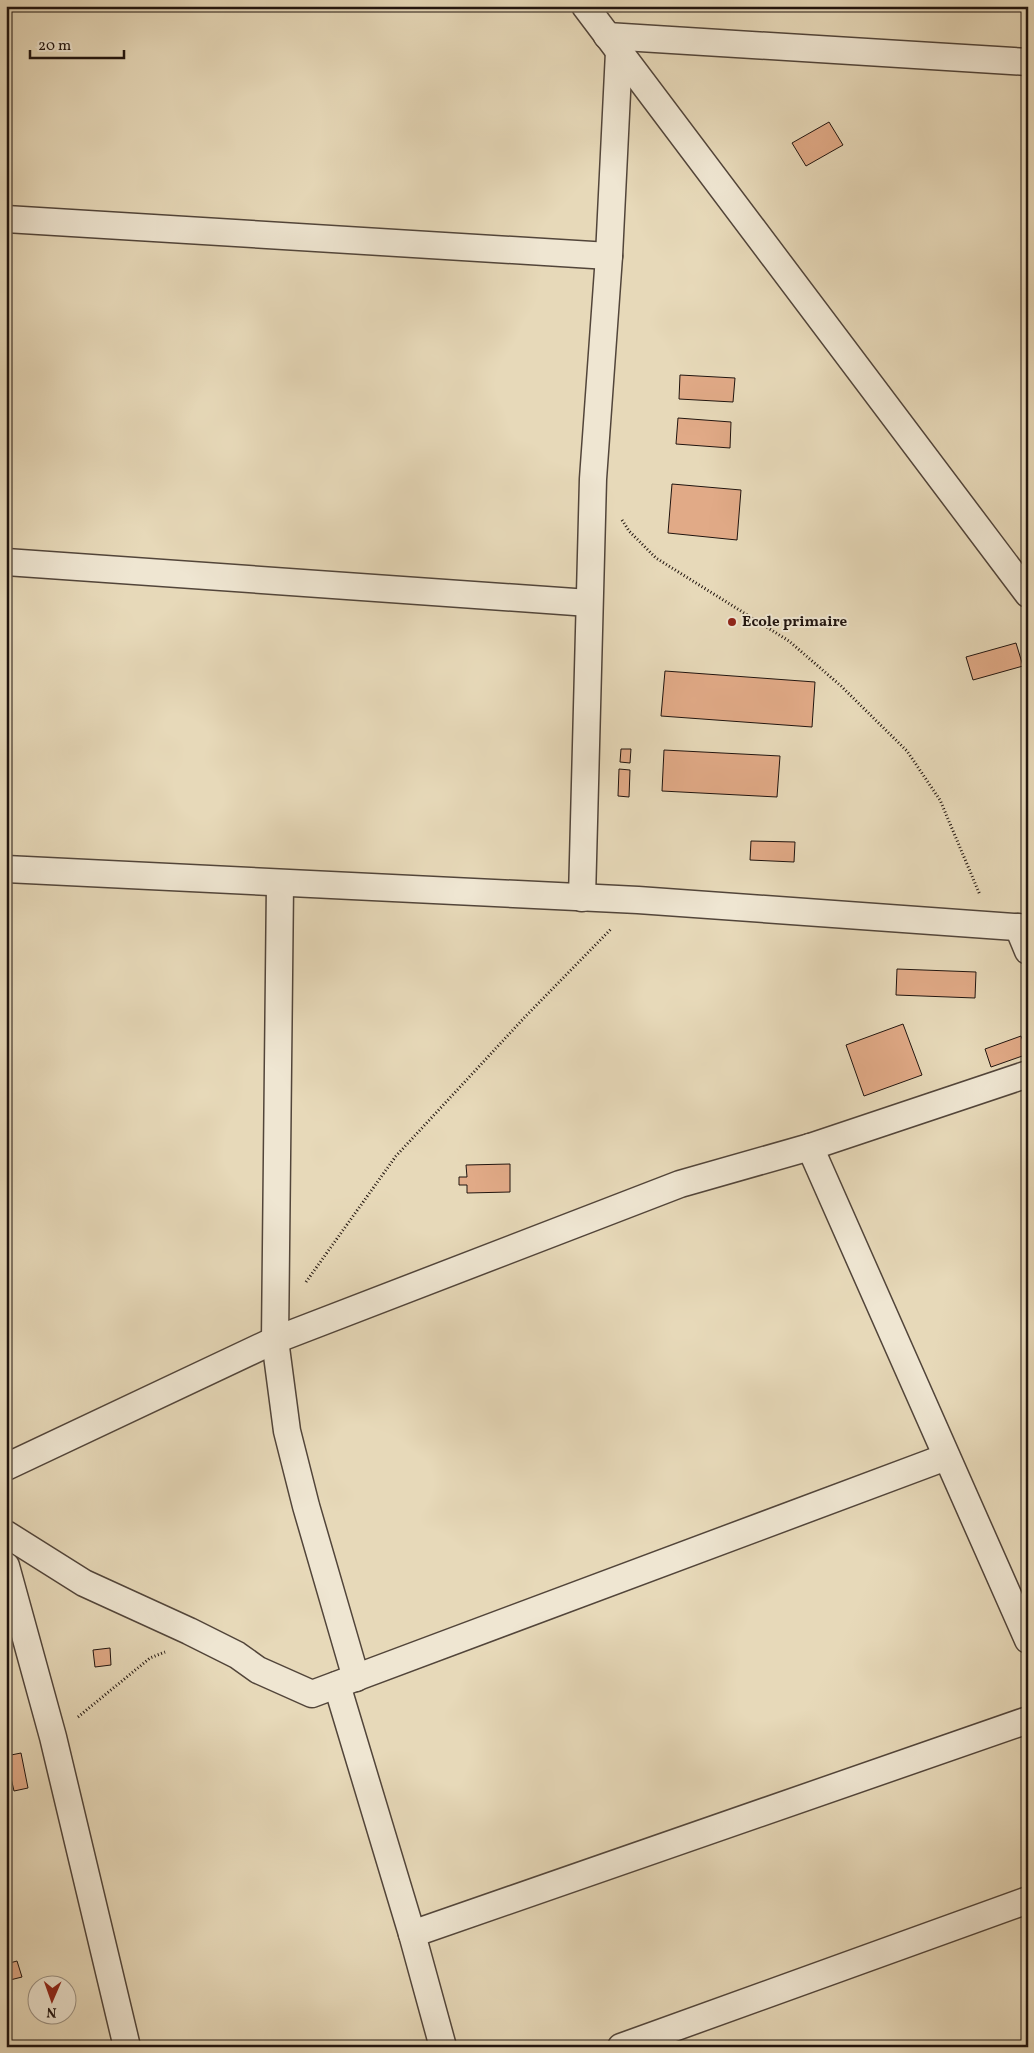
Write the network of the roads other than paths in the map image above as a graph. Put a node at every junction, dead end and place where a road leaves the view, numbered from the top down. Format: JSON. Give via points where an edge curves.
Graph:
{"nodes":[{"id":1,"x":585,"y":6,"type":"edge"},
{"id":2,"x":613,"y":44,"type":"junction"},
{"id":3,"x":1028,"y":62,"type":"edge"},
{"id":4,"x":6,"y":219,"type":"edge"},
{"id":5,"x":609,"y":256,"type":"junction"},
{"id":6,"x":6,"y":562,"type":"edge"},
{"id":7,"x":1028,"y":594,"type":"edge"},
{"id":8,"x":589,"y":603,"type":"junction"},
{"id":9,"x":6,"y":869,"type":"edge"},
{"id":10,"x":280,"y":884,"type":"junction"},
{"id":11,"x":582,"y":898,"type":"junction"},
{"id":12,"x":1013,"y":927,"type":"edge"},
{"id":13,"x":1028,"y":952,"type":"edge"},
{"id":14,"x":1028,"y":1074,"type":"edge"},
{"id":15,"x":810,"y":1147,"type":"junction"},
{"id":16,"x":275,"y":1340,"type":"junction"},
{"id":17,"x":946,"y":1457,"type":"junction"},
{"id":18,"x":6,"y":1467,"type":"edge"},
{"id":19,"x":6,"y":1534,"type":"edge"},
{"id":20,"x":6,"y":1566,"type":"edge"},
{"id":21,"x":1028,"y":1640,"type":"edge"},
{"id":22,"x":346,"y":1681,"type":"junction"},
{"id":23,"x":1028,"y":1720,"type":"edge"},
{"id":24,"x":1028,"y":1900,"type":"edge"},
{"id":25,"x":412,"y":1934,"type":"junction"},
{"id":26,"x":127,"y":2047,"type":"edge"},
{"id":27,"x":443,"y":2047,"type":"edge"},
{"id":28,"x":621,"y":2047,"type":"edge"}],
"edges":[{"from":1,"to":2,"type":"street"},
{"from":2,"to":3,"type":"street"},
{"from":2,"to":5,"type":"street"},
{"from":2,"to":7,"type":"street"},
{"from":4,"to":5,"type":"street"},
{"from":5,"to":8,"type":"street","via":[[593,479]]},
{"from":6,"to":8,"type":"street"},
{"from":8,"to":11,"type":"street"},
{"from":9,"to":10,"type":"street"},
{"from":10,"to":11,"type":"street"},
{"from":10,"to":16,"type":"street"},
{"from":11,"to":12,"type":"street"},
{"from":12,"to":13,"type":"street"},
{"from":14,"to":15,"type":"street"},
{"from":15,"to":16,"type":"street","via":[[680,1184]]},
{"from":15,"to":17,"type":"street"},
{"from":16,"to":18,"type":"street"},
{"from":16,"to":22,"type":"street","via":[[287,1431]]},
{"from":17,"to":21,"type":"street"},
{"from":17,"to":22,"type":"street"},
{"from":19,"to":22,"type":"street","via":[[84,1582],[196,1634],[302,1691],[312,1694]]},
{"from":20,"to":26,"type":"street","via":[[52,1737]]},
{"from":22,"to":25,"type":"street"},
{"from":23,"to":25,"type":"street"},
{"from":24,"to":28,"type":"street"},
{"from":25,"to":27,"type":"street"}]}
